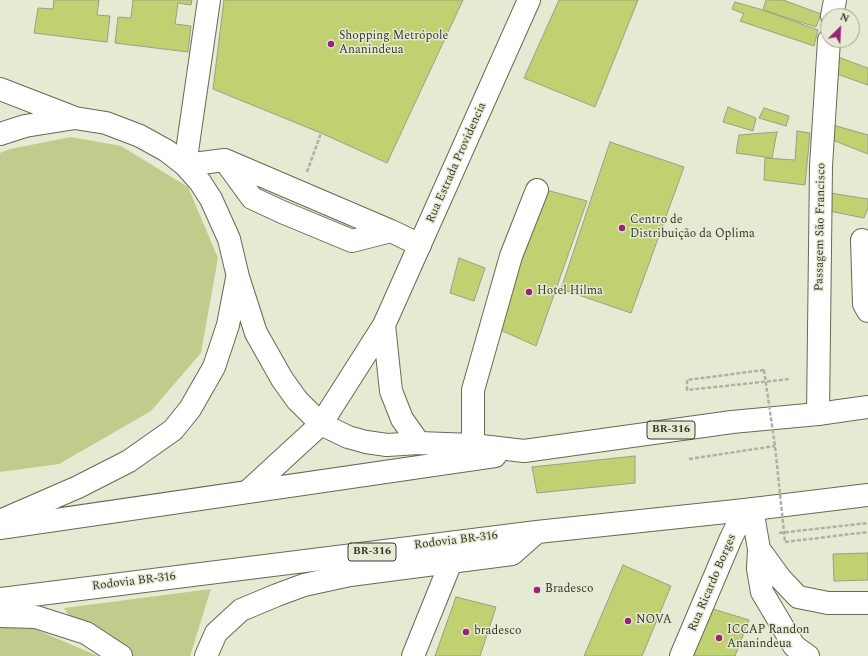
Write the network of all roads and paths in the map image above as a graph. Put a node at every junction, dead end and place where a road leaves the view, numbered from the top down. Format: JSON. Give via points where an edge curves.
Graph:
{"nodes":[{"id":1,"x":209,"y":0,"type":"edge"},
{"id":2,"x":529,"y":0,"type":"edge"},
{"id":3,"x":829,"y":48,"type":"edge"},
{"id":4,"x":0,"y":89,"type":"edge"},
{"id":5,"x":75,"y":118,"type":"junction"},
{"id":6,"x":0,"y":134,"type":"edge"},
{"id":7,"x":185,"y":165,"type":"junction"},
{"id":8,"x":537,"y":190,"type":"dead end"},
{"id":9,"x":862,"y":240,"type":"dead end"},
{"id":10,"x":420,"y":245,"type":"junction"},
{"id":11,"x":238,"y":277,"type":"junction"},
{"id":12,"x":868,"y":311,"type":"edge"},
{"id":13,"x":384,"y":325,"type":"junction"},
{"id":14,"x":790,"y":379,"type":"dead end"},
{"id":15,"x":868,"y":407,"type":"edge"},
{"id":16,"x":818,"y":414,"type":"junction"},
{"id":17,"x":321,"y":424,"type":"junction"},
{"id":18,"x":419,"y":443,"type":"junction"},
{"id":19,"x":774,"y":446,"type":"junction"},
{"id":20,"x":474,"y":452,"type":"junction"},
{"id":21,"x":690,"y":459,"type":"dead end"},
{"id":22,"x":247,"y":492,"type":"junction"},
{"id":23,"x":868,"y":496,"type":"edge"},
{"id":24,"x":749,"y":509,"type":"junction"},
{"id":25,"x":0,"y":521,"type":"edge"},
{"id":26,"x":868,"y":523,"type":"edge"},
{"id":27,"x":0,"y":528,"type":"edge"},
{"id":28,"x":537,"y":532,"type":"junction"},
{"id":29,"x":868,"y":532,"type":"edge"},
{"id":30,"x":778,"y":533,"type":"dead end"},
{"id":31,"x":759,"y":549,"type":"junction"},
{"id":32,"x":451,"y":562,"type":"junction"},
{"id":33,"x":0,"y":599,"type":"edge"},
{"id":34,"x":868,"y":603,"type":"edge"},
{"id":35,"x":0,"y":616,"type":"edge"},
{"id":36,"x":120,"y":656,"type":"edge"},
{"id":37,"x":206,"y":656,"type":"edge"},
{"id":38,"x":413,"y":656,"type":"edge"},
{"id":39,"x":681,"y":656,"type":"edge"},
{"id":40,"x":808,"y":656,"type":"edge"}],
"edges":[{"from":1,"to":7,"type":"main road"},
{"from":2,"to":10,"type":"main road","name":"Rua Estrada Providencia"},
{"from":3,"to":16,"type":"main road","name":"Passagem São Francisco","via":[[822,166]]},
{"from":4,"to":5,"type":"main road"},
{"from":5,"to":6,"type":"main road","via":[[25,126]]},
{"from":5,"to":7,"type":"main road","via":[[106,123],[140,136],[167,151]]},
{"from":7,"to":10,"type":"main road","via":[[225,160],[252,198],[352,241],[390,231]]},
{"from":7,"to":11,"type":"main road","via":[[211,199],[229,239]]},
{"from":8,"to":20,"type":"main road","via":[[511,256],[473,390]]},
{"from":9,"to":12,"type":"main road","via":[[864,304]]},
{"from":10,"to":13,"type":"main road","name":"Rua Estrada Providencia"},
{"from":11,"to":17,"type":"main road","via":[[259,340],[297,400]]},
{"from":11,"to":25,"type":"main road","via":[[228,325],[214,367],[190,409],[173,430],[129,461],[78,487]]},
{"from":13,"to":17,"type":"main road","name":"Rua Estrada Providencia"},
{"from":13,"to":18,"type":"main road","via":[[391,391],[402,419]]},
{"from":14,"to":19,"type":"path","bridge":true,"via":[[687,390],[687,380],[764,370]]},
{"from":15,"to":16,"type":"main road","number":"BR-316"},
{"from":16,"to":20,"type":"main road","number":"BR-316","via":[[732,422],[524,451]]},
{"from":17,"to":18,"type":"main road","via":[[348,437],[366,442],[387,445]]},
{"from":17,"to":22,"type":"main road","name":"Rua Estrada Providencia"},
{"from":18,"to":20,"type":"main road"},
{"from":19,"to":21,"type":"path"},
{"from":19,"to":29,"type":"path","bridge":true,"via":[[785,542]]},
{"from":20,"to":22,"type":"main road"},
{"from":22,"to":27,"type":"main road"},
{"from":23,"to":24,"type":"main road","number":"BR-316"},
{"from":24,"to":28,"type":"main road","name":"Rodovia BR-316","number":"BR-316"},
{"from":24,"to":31,"type":"main road"},
{"from":24,"to":39,"type":"main road","name":"Rua Ricardo Borges","via":[[731,538]]},
{"from":26,"to":30,"type":"path"},
{"from":28,"to":32,"type":"main road","via":[[512,554]]},
{"from":28,"to":33,"type":"main road","name":"Rodovia BR-316","number":"BR-316"},
{"from":31,"to":34,"type":"main road","via":[[798,597],[828,604]]},
{"from":31,"to":40,"type":"main road","via":[[758,569],[762,592],[794,646]]},
{"from":32,"to":37,"type":"main road","via":[[350,576],[304,585],[277,595],[241,610],[216,633]]},
{"from":32,"to":38,"type":"main road"},
{"from":35,"to":36,"type":"main road","via":[[36,617],[86,633]]}]}
